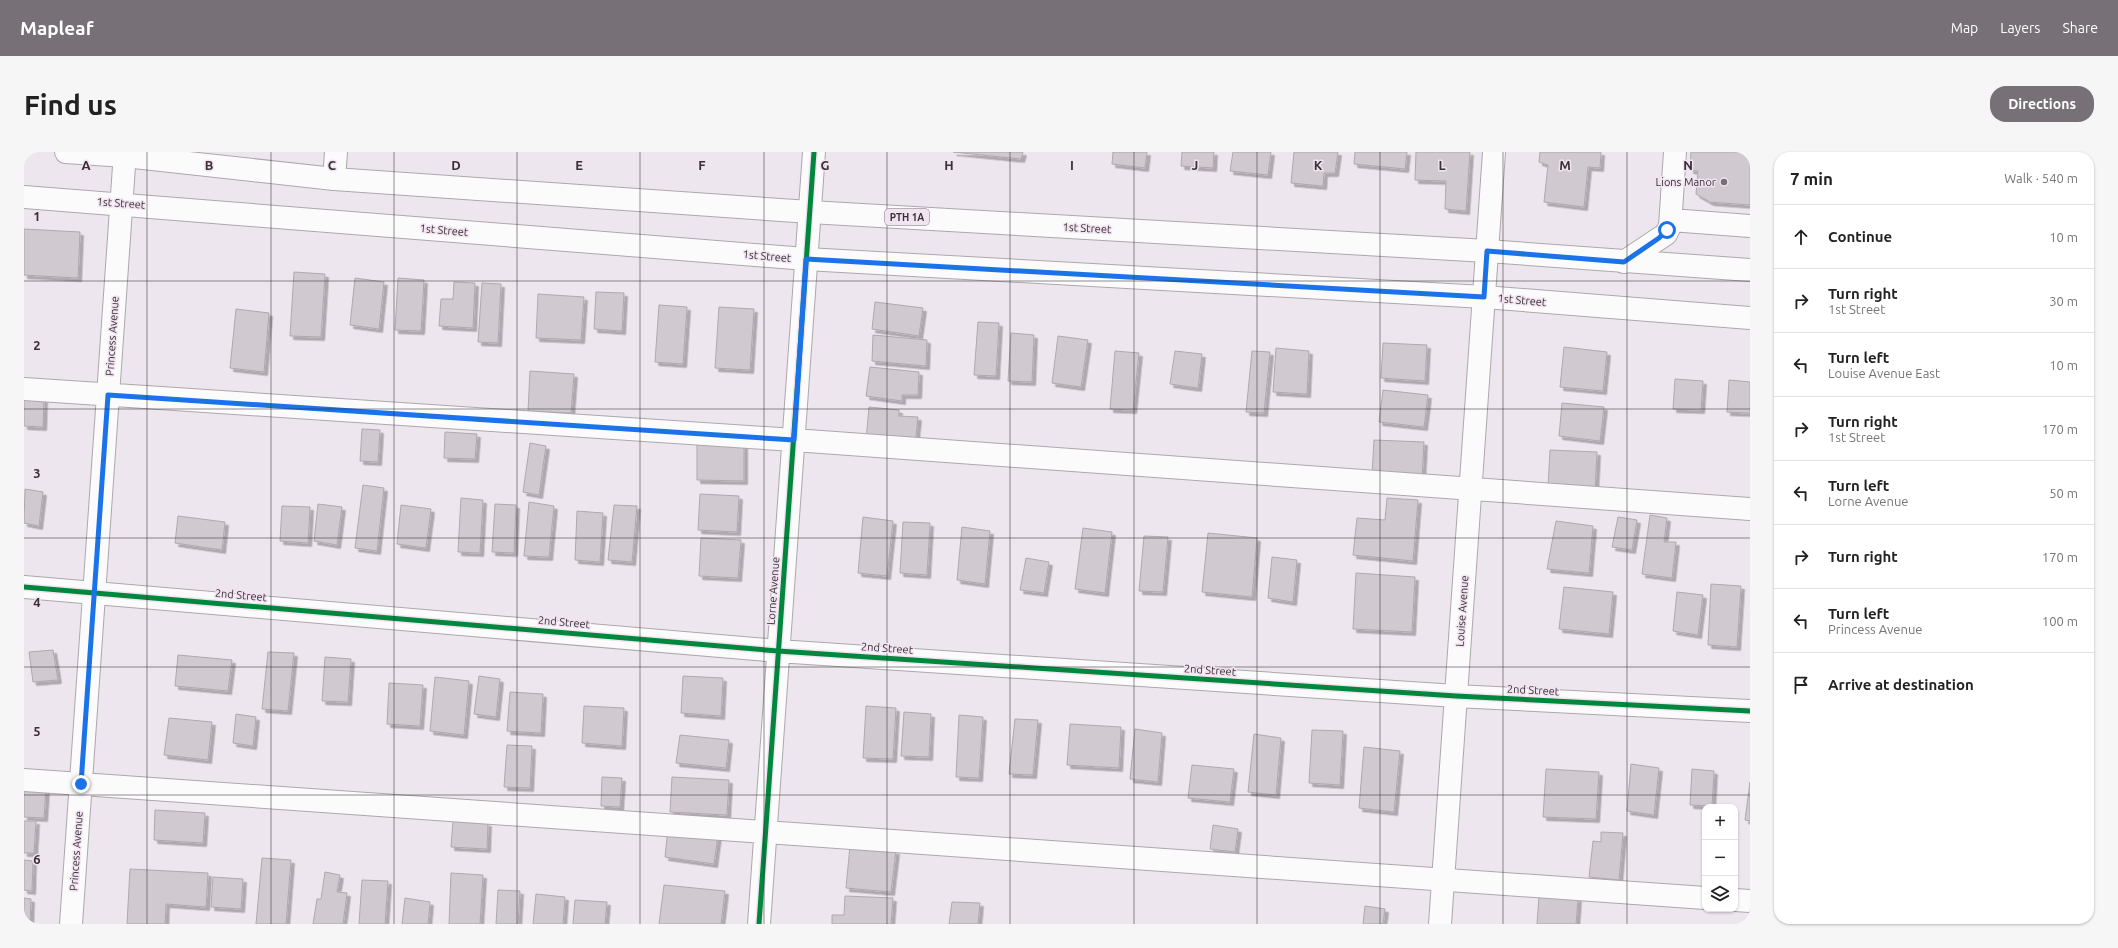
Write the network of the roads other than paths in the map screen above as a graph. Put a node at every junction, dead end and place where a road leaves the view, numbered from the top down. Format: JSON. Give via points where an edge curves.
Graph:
{"nodes":[{"id":1,"x":66,"y":152,"type":"edge"},
{"id":2,"x":336,"y":152,"type":"edge"},
{"id":3,"x":814,"y":152,"type":"edge"},
{"id":4,"x":1494,"y":152,"type":"edge"},
{"id":5,"x":1675,"y":152,"type":"edge"},
{"id":6,"x":125,"y":154,"type":"edge"},
{"id":7,"x":334,"y":179,"type":"junction"},
{"id":8,"x":24,"y":196,"type":"edge"},
{"id":9,"x":122,"y":203,"type":"junction"},
{"id":10,"x":810,"y":212,"type":"junction"},
{"id":11,"x":1671,"y":220,"type":"junction"},
{"id":12,"x":1750,"y":226,"type":"edge"},
{"id":13,"x":1487,"y":251,"type":"junction"},
{"id":14,"x":806,"y":259,"type":"junction"},
{"id":15,"x":1624,"y":262,"type":"junction"},
{"id":16,"x":1750,"y":270,"type":"edge"},
{"id":17,"x":1484,"y":297,"type":"junction"},
{"id":18,"x":1750,"y":318,"type":"edge"},
{"id":19,"x":24,"y":389,"type":"edge"},
{"id":20,"x":108,"y":395,"type":"junction"},
{"id":21,"x":794,"y":440,"type":"junction"},
{"id":22,"x":1471,"y":490,"type":"junction"},
{"id":23,"x":1750,"y":509,"type":"edge"},
{"id":24,"x":24,"y":587,"type":"edge"},
{"id":25,"x":94,"y":593,"type":"junction"},
{"id":26,"x":778,"y":650,"type":"junction"},
{"id":27,"x":1456,"y":696,"type":"junction"},
{"id":28,"x":1750,"y":711,"type":"edge"},
{"id":29,"x":24,"y":780,"type":"edge"},
{"id":30,"x":81,"y":784,"type":"junction"},
{"id":31,"x":766,"y":832,"type":"junction"},
{"id":32,"x":1444,"y":878,"type":"junction"},
{"id":33,"x":1702,"y":898,"type":"edge"},
{"id":34,"x":1738,"y":900,"type":"edge"},
{"id":35,"x":1750,"y":901,"type":"edge"},
{"id":36,"x":71,"y":924,"type":"edge"},
{"id":37,"x":759,"y":924,"type":"edge"},
{"id":38,"x":1440,"y":924,"type":"edge"}],
"edges":[{"from":1,"to":6,"type":"street","name":"1st Street","number":"PTH 1A"},
{"from":2,"to":7,"type":"street"},
{"from":3,"to":10,"type":"street","name":"Lorne Avenue"},
{"from":4,"to":13,"type":"street","name":"Louise Avenue"},
{"from":5,"to":11,"type":"street"},
{"from":6,"to":7,"type":"street","name":"1st Street","number":"PTH 1A"},
{"from":6,"to":9,"type":"street","name":"Princess Avenue"},
{"from":7,"to":10,"type":"street","name":"1st Street","number":"PTH 1A"},
{"from":8,"to":9,"type":"street","name":"1st Street"},
{"from":9,"to":14,"type":"street","name":"1st Street"},
{"from":9,"to":20,"type":"street","name":"Princess Avenue"},
{"from":10,"to":13,"type":"street","name":"1st Street","number":"PTH 1A"},
{"from":10,"to":14,"type":"street","name":"Lorne Avenue"},
{"from":11,"to":12,"type":"street"},
{"from":11,"to":15,"type":"street","via":[[1666,234]]},
{"from":13,"to":15,"type":"street","name":"1st Street","number":"PTH 1A"},
{"from":13,"to":17,"type":"street","name":"Louise Avenue"},
{"from":14,"to":17,"type":"street","name":"1st Street"},
{"from":14,"to":21,"type":"street","name":"Lorne Avenue"},
{"from":15,"to":16,"type":"street","name":"1st Street","number":"PTH 1A"},
{"from":17,"to":18,"type":"street","name":"1st Street"},
{"from":17,"to":22,"type":"street","name":"Louise Avenue"},
{"from":19,"to":20,"type":"street"},
{"from":20,"to":21,"type":"street"},
{"from":20,"to":25,"type":"street","name":"Princess Avenue"},
{"from":21,"to":22,"type":"street"},
{"from":21,"to":26,"type":"street","name":"Lorne Avenue"},
{"from":22,"to":23,"type":"street"},
{"from":22,"to":27,"type":"street","name":"Louise Avenue"},
{"from":24,"to":25,"type":"street","name":"2nd Street"},
{"from":25,"to":26,"type":"street","name":"2nd Street"},
{"from":25,"to":30,"type":"street","name":"Princess Avenue"},
{"from":26,"to":27,"type":"street","name":"2nd Street"},
{"from":26,"to":31,"type":"street","name":"Lorne Avenue"},
{"from":27,"to":28,"type":"street","name":"2nd Street"},
{"from":27,"to":32,"type":"street","name":"Louise Avenue"},
{"from":29,"to":30,"type":"street"},
{"from":30,"to":31,"type":"street"},
{"from":30,"to":36,"type":"street","name":"Princess Avenue"},
{"from":31,"to":32,"type":"street"},
{"from":31,"to":37,"type":"street","name":"Lorne Avenue"},
{"from":32,"to":33,"type":"street"},
{"from":32,"to":38,"type":"street","name":"Louise Avenue"},
{"from":34,"to":35,"type":"street"}]}
